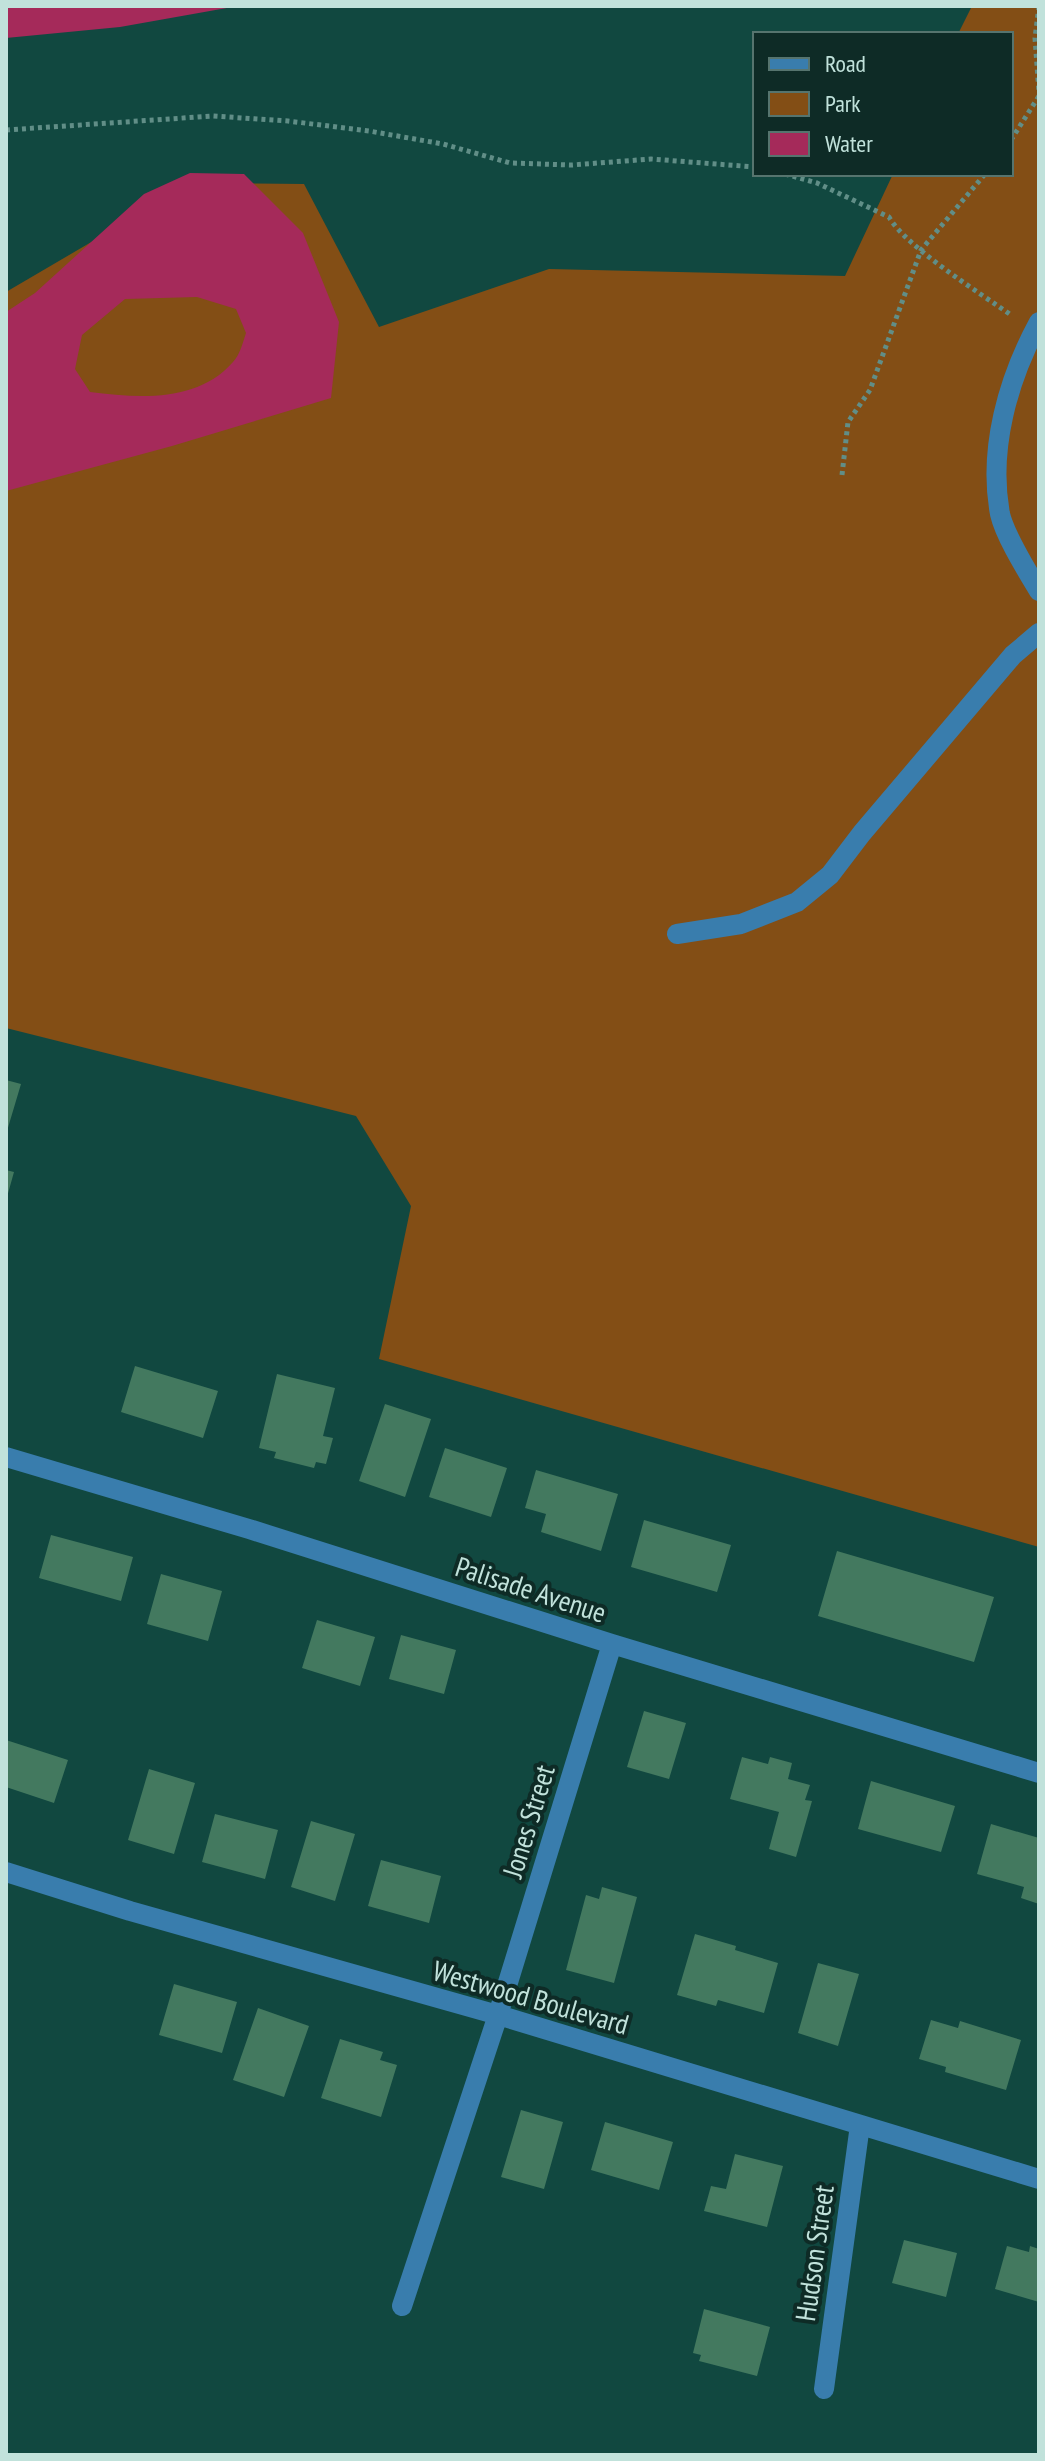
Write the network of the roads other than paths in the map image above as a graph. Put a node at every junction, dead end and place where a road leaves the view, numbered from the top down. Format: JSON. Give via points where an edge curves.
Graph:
{"nodes":[{"id":1,"x":1036,"y":327,"type":"edge"},
{"id":2,"x":1039,"y":591,"type":"edge"},
{"id":3,"x":1039,"y":633,"type":"edge"},
{"id":4,"x":677,"y":934,"type":"dead end"},
{"id":5,"x":6,"y":1457,"type":"edge"},
{"id":6,"x":612,"y":1644,"type":"junction"},
{"id":7,"x":1039,"y":1773,"type":"edge"},
{"id":8,"x":6,"y":1872,"type":"edge"},
{"id":9,"x":498,"y":2015,"type":"junction"},
{"id":10,"x":860,"y":2125,"type":"junction"},
{"id":11,"x":1039,"y":2179,"type":"edge"},
{"id":12,"x":402,"y":2306,"type":"dead end"},
{"id":13,"x":824,"y":2389,"type":"dead end"}],
"edges":[{"from":1,"to":2,"type":"street","via":[[1013,377],[997,465],[1001,516]]},
{"from":3,"to":4,"type":"street","via":[[1013,655],[830,875],[797,902],[741,924]]},
{"from":5,"to":6,"type":"street","name":"Palisade Avenue"},
{"from":6,"to":7,"type":"street","name":"Palisade Avenue"},
{"from":6,"to":9,"type":"street","name":"Jones Street"},
{"from":8,"to":9,"type":"street","name":"Westwood Boulevard"},
{"from":9,"to":10,"type":"street","name":"Westwood Boulevard"},
{"from":9,"to":12,"type":"street","name":"Jones Street"},
{"from":10,"to":11,"type":"street","name":"Westwood Boulevard"},
{"from":10,"to":13,"type":"street","name":"Hudson Street"}]}
